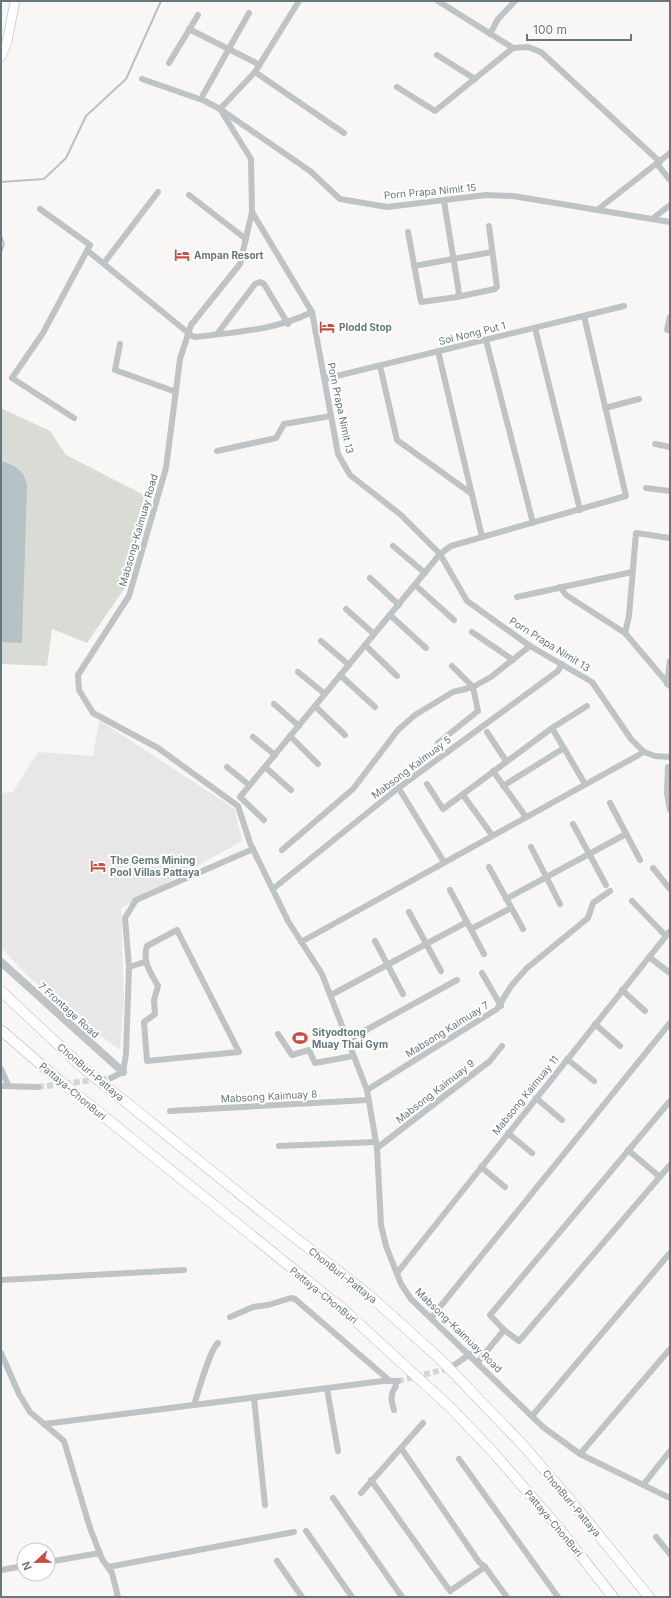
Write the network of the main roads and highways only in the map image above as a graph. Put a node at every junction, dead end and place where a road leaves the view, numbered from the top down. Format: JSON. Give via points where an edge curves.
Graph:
{"nodes":[{"id":1,"x":15,"y":1,"type":"edge"},
{"id":2,"x":1,"y":57,"type":"edge"},
{"id":3,"x":1,"y":991,"type":"edge"},
{"id":4,"x":1,"y":1030,"type":"edge"},
{"id":5,"x":613,"y":1597,"type":"edge"},
{"id":6,"x":649,"y":1597,"type":"edge"}],
"edges":[{"from":1,"to":2,"type":"main road","via":[[7,42]]},
{"from":3,"to":6,"type":"highway","name":"ChonBuri-Pattaya","via":[[81,1066],[369,1295],[440,1359],[522,1444],[572,1501]]},
{"from":4,"to":5,"type":"highway","name":"Pattaya-ChonBuri","via":[[60,1081],[344,1310],[452,1409],[492,1450],[558,1527]]}]}
